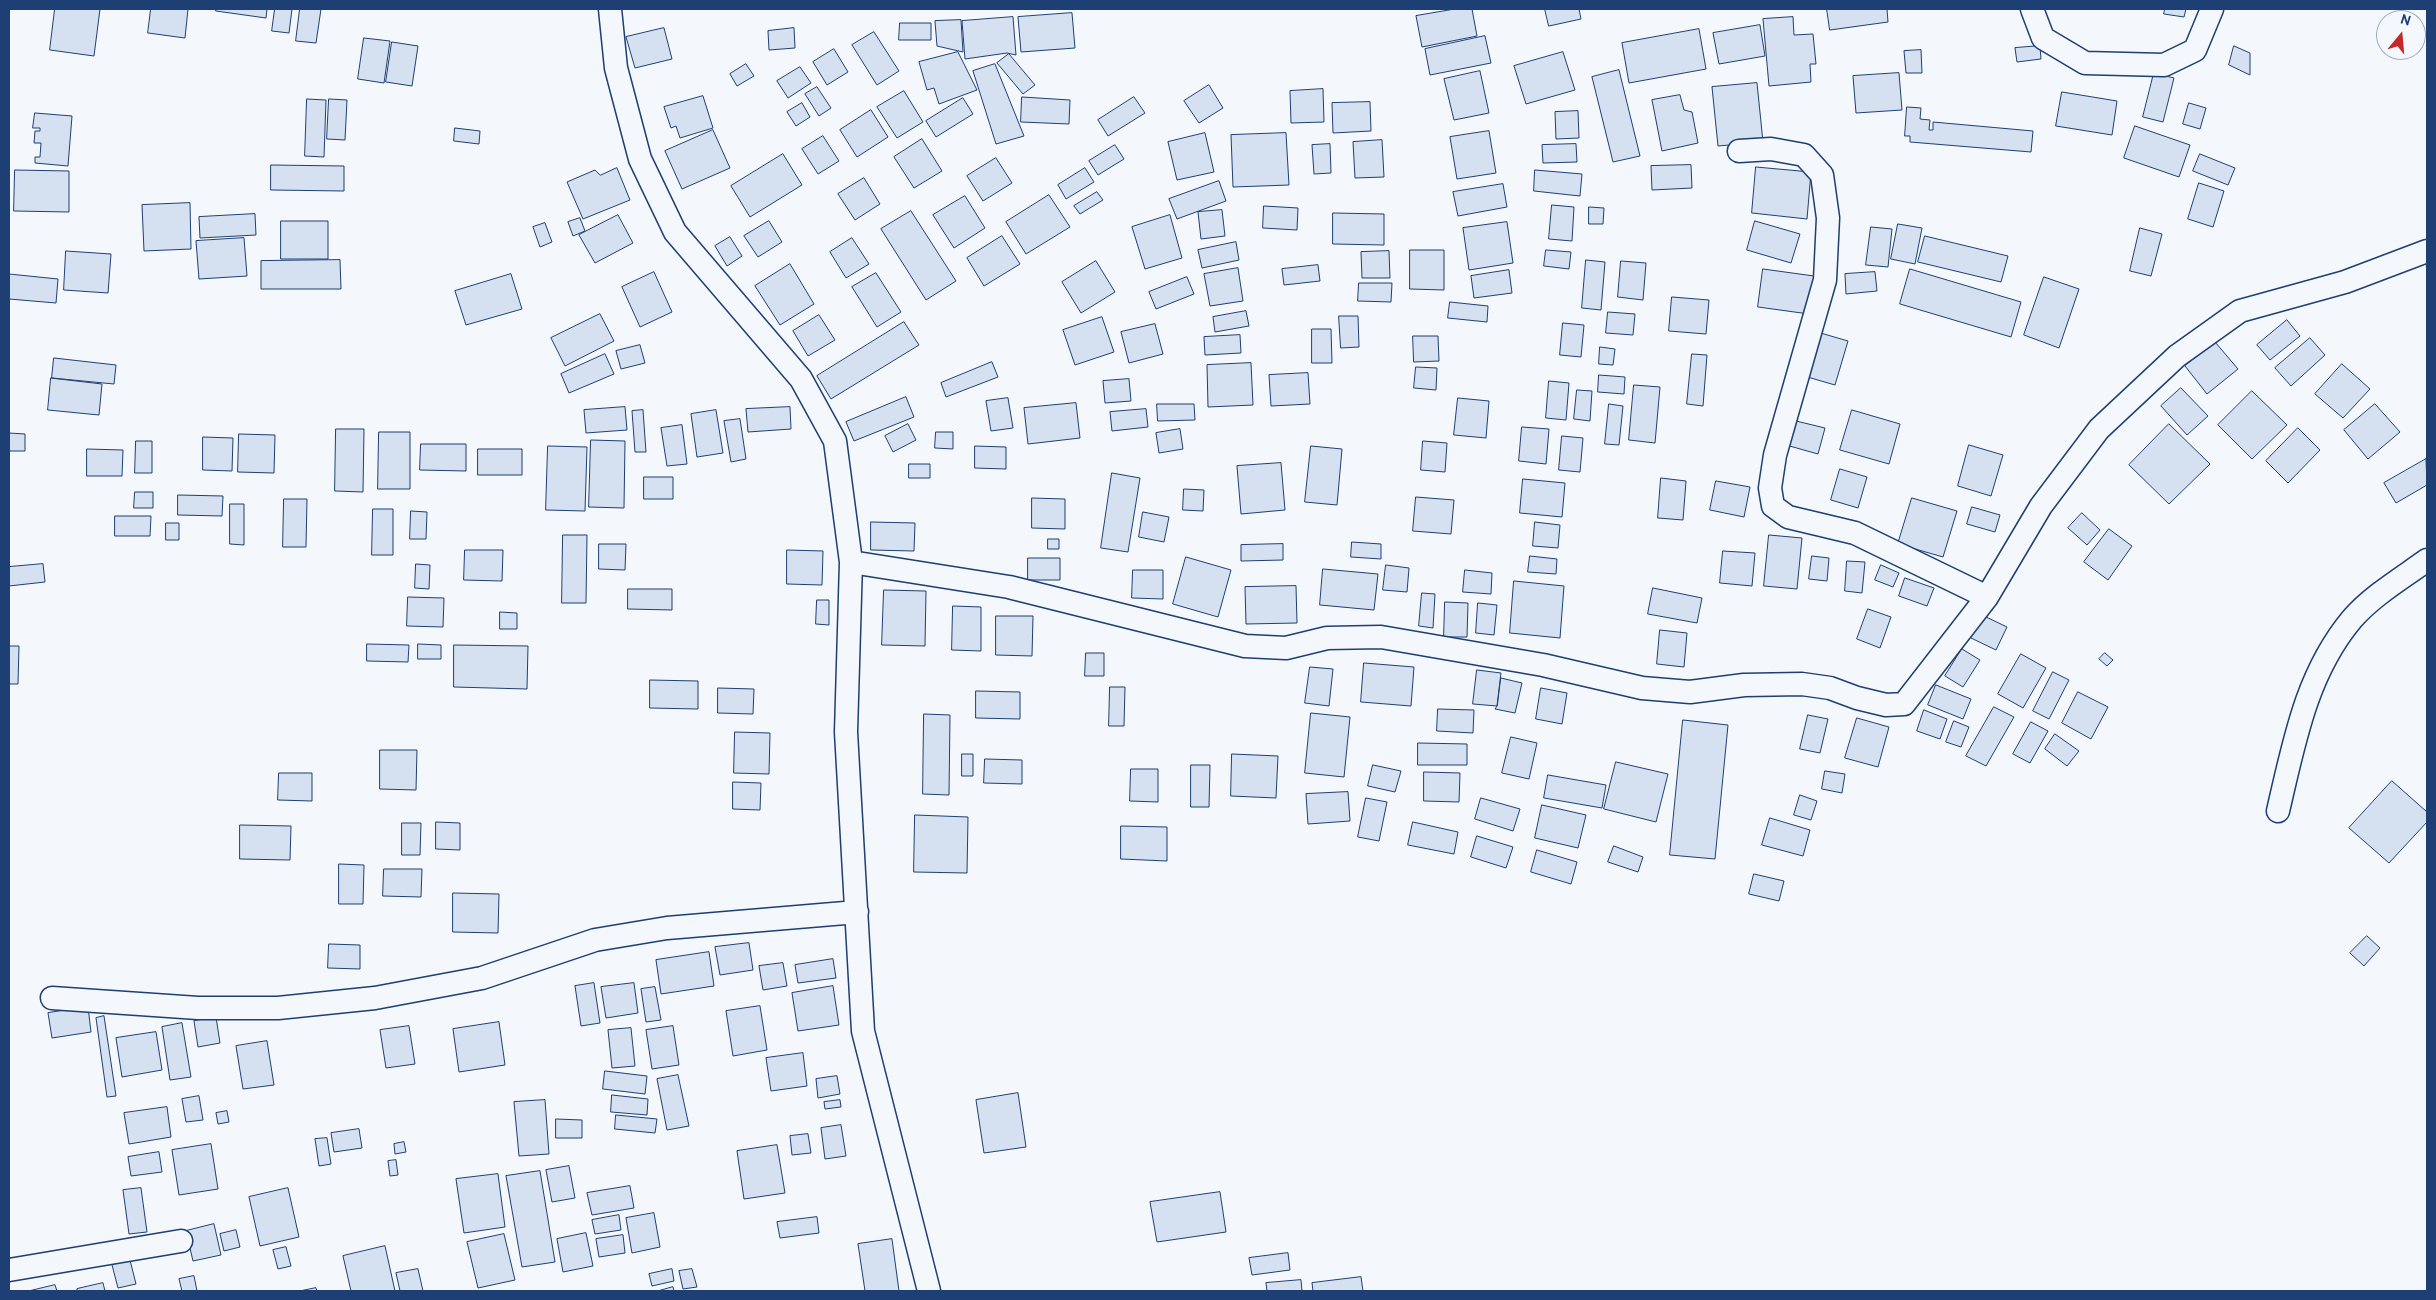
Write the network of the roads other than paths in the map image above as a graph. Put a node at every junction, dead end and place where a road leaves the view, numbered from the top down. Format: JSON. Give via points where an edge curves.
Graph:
{"nodes":[{"id":1,"x":610,"y":9,"type":"edge"},
{"id":2,"x":2032,"y":9,"type":"edge"},
{"id":3,"x":2212,"y":9,"type":"edge"},
{"id":4,"x":1739,"y":151,"type":"dead end"},
{"id":5,"x":2427,"y":251,"type":"edge"},
{"id":6,"x":2427,"y":560,"type":"edge"},
{"id":7,"x":851,"y":562,"type":"junction"},
{"id":8,"x":1987,"y":597,"type":"junction"},
{"id":9,"x":2278,"y":810,"type":"dead end"},
{"id":10,"x":857,"y":912,"type":"junction"},
{"id":11,"x":52,"y":998,"type":"dead end"},
{"id":12,"x":181,"y":1241,"type":"dead end"},
{"id":13,"x":9,"y":1270,"type":"edge"},
{"id":14,"x":929,"y":1291,"type":"edge"}],
"edges":[{"from":1,"to":7,"type":"street","via":[[616,68],[640,159],[676,232],[800,379],[835,441]]},
{"from":2,"to":3,"type":"street","via":[[2043,38],[2085,63],[2164,65],[2195,50]]},
{"from":4,"to":8,"type":"street","via":[[1771,149],[1804,155],[1822,175],[1828,218],[1825,280],[1775,455],[1770,488],[1773,506],[1788,517],[1855,533]]},
{"from":5,"to":8,"type":"street","via":[[2345,282],[2240,311],[2177,356],[2099,429],[2040,506]]},
{"from":6,"to":9,"type":"street","via":[[2390,586],[2353,619],[2324,661],[2301,714]]},
{"from":7,"to":8,"type":"street","via":[[1009,587],[1245,646],[1286,648],[1327,638],[1381,637],[1543,665],[1642,688],[1690,692],[1744,685],[1802,684],[1830,688],[1886,705],[1904,704]]},
{"from":7,"to":10,"type":"street","via":[[846,732]]},
{"from":10,"to":11,"type":"street","via":[[667,928],[604,938],[482,978],[375,998],[278,1008],[198,1008]]},
{"from":10,"to":14,"type":"street","via":[[863,1031]]},
{"from":12,"to":13,"type":"street"}]}
